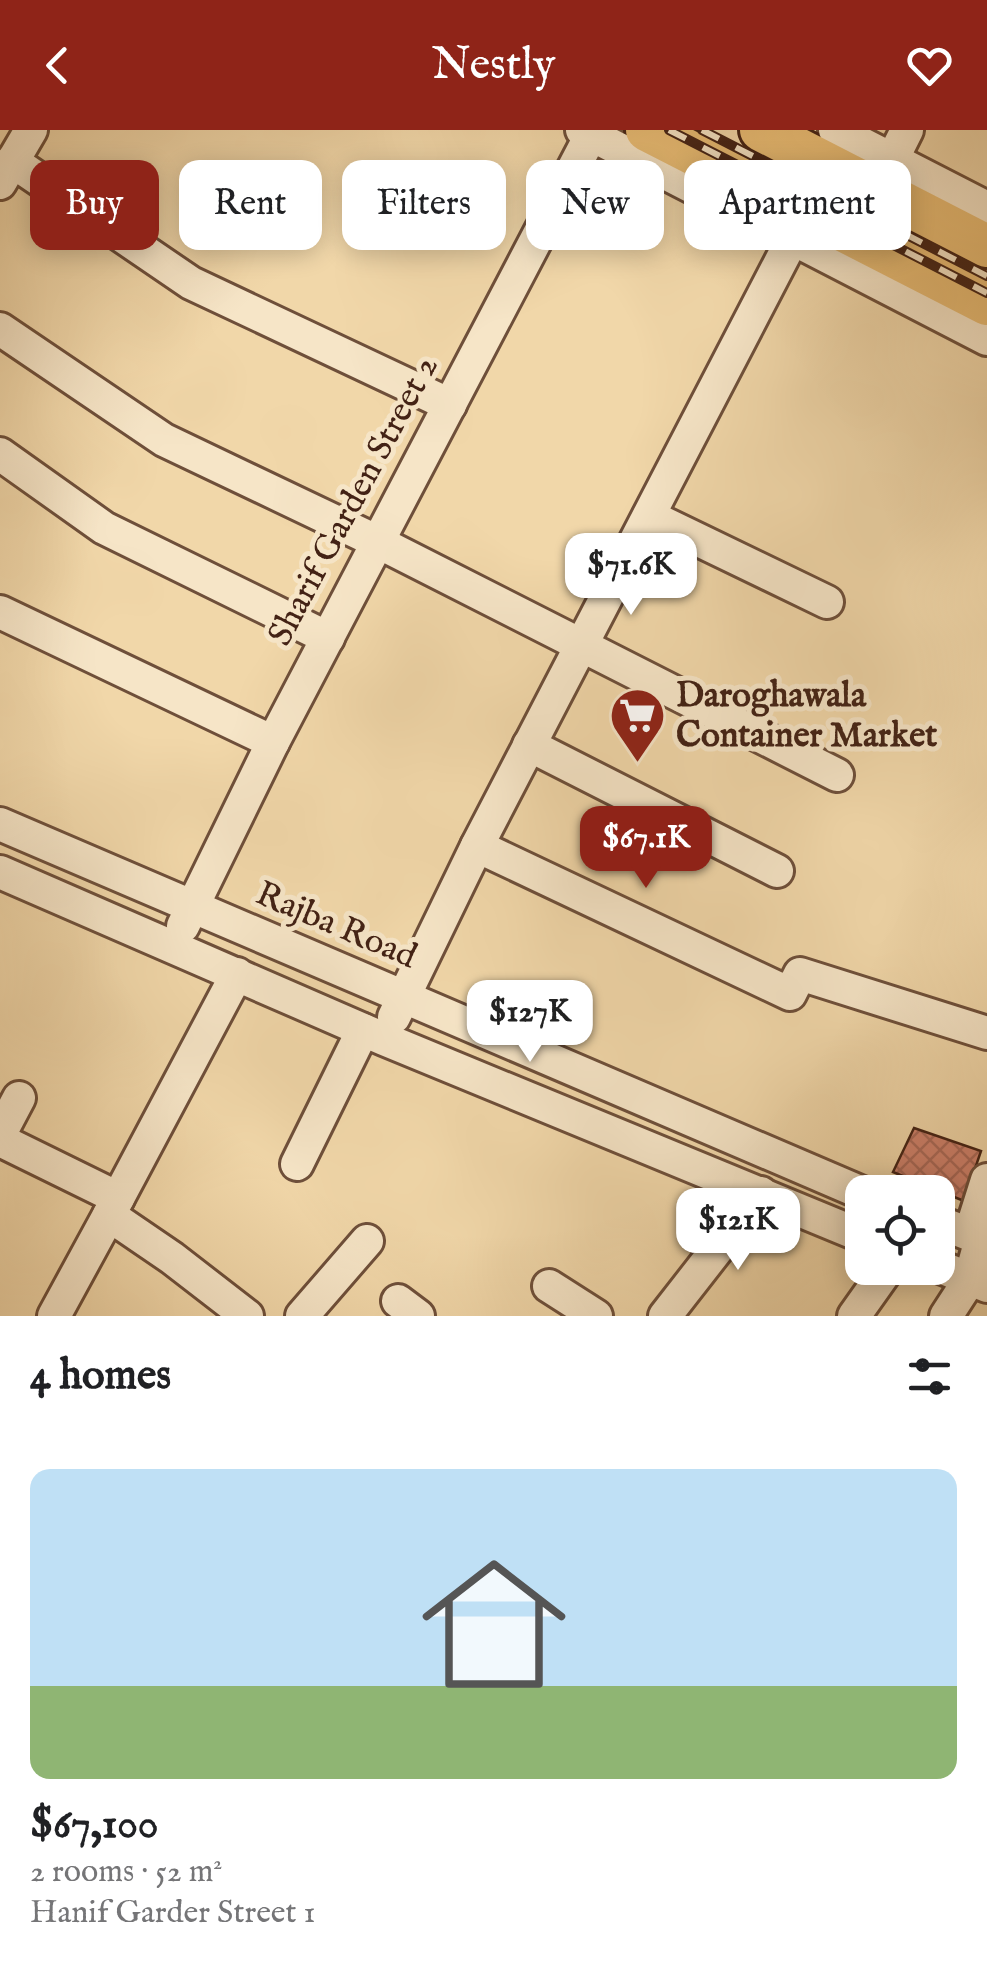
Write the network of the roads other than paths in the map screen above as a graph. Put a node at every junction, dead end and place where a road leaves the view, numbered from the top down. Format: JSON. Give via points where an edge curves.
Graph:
{"nodes":[{"id":1,"x":32,"y":130,"type":"edge"},
{"id":2,"x":647,"y":130,"type":"edge"},
{"id":3,"x":761,"y":130,"type":"edge"},
{"id":4,"x":835,"y":130,"type":"edge"},
{"id":5,"x":908,"y":130,"type":"edge"},
{"id":6,"x":586,"y":132,"type":"edge"},
{"id":7,"x":695,"y":160,"type":"edge"},
{"id":8,"x":892,"y":160,"type":"joint"},
{"id":9,"x":911,"y":170,"type":"edge"},
{"id":10,"x":6,"y":172,"type":"edge"},
{"id":11,"x":684,"y":175,"type":"edge"},
{"id":12,"x":987,"y":208,"type":"edge"},
{"id":13,"x":987,"y":246,"type":"edge"},
{"id":14,"x":786,"y":250,"type":"edge"},
{"id":15,"x":841,"y":250,"type":"edge"},
{"id":16,"x":858,"y":250,"type":"edge"},
{"id":17,"x":987,"y":304,"type":"edge"},
{"id":18,"x":0,"y":329,"type":"edge"},
{"id":19,"x":987,"y":338,"type":"edge"},
{"id":20,"x":450,"y":405,"type":"junction"},
{"id":21,"x":0,"y":454,"type":"edge"},
{"id":22,"x":648,"y":516,"type":"junction"},
{"id":23,"x":378,"y":542,"type":"junction"},
{"id":24,"x":827,"y":602,"type":"dead end"},
{"id":25,"x":0,"y":612,"type":"edge"},
{"id":26,"x":328,"y":638,"type":"junction"},
{"id":27,"x":580,"y":647,"type":"junction"},
{"id":28,"x":274,"y":742,"type":"junction"},
{"id":29,"x":529,"y":745,"type":"junction"},
{"id":30,"x":836,"y":775,"type":"dead end"},
{"id":31,"x":0,"y":824,"type":"edge"},
{"id":32,"x":476,"y":846,"type":"junction"},
{"id":33,"x":777,"y":870,"type":"dead end"},
{"id":34,"x":0,"y":872,"type":"edge"},
{"id":35,"x":191,"y":906,"type":"junction"},
{"id":36,"x":175,"y":947,"type":"junction"},
{"id":37,"x":237,"y":974,"type":"junction"},
{"id":38,"x":403,"y":998,"type":"junction"},
{"id":39,"x":987,"y":1033,"type":"edge"},
{"id":40,"x":373,"y":1035,"type":"junction"},
{"id":41,"x":19,"y":1098,"type":"dead end"},
{"id":42,"x":0,"y":1137,"type":"edge"},
{"id":43,"x":296,"y":1164,"type":"dead end"},
{"id":44,"x":987,"y":1180,"type":"edge"},
{"id":45,"x":845,"y":1186,"type":"edge"},
{"id":46,"x":761,"y":1192,"type":"junction"},
{"id":47,"x":114,"y":1207,"type":"junction"},
{"id":48,"x":845,"y":1229,"type":"edge"},
{"id":49,"x":955,"y":1229,"type":"edge"},
{"id":50,"x":979,"y":1238,"type":"edge"},
{"id":51,"x":366,"y":1240,"type":"dead end"},
{"id":52,"x":978,"y":1283,"type":"edge"},
{"id":53,"x":876,"y":1285,"type":"edge"},
{"id":54,"x":549,"y":1286,"type":"dead end"},
{"id":55,"x":54,"y":1316,"type":"edge"},
{"id":56,"x":247,"y":1316,"type":"edge"},
{"id":57,"x":302,"y":1316,"type":"edge"},
{"id":58,"x":596,"y":1316,"type":"edge"},
{"id":59,"x":665,"y":1316,"type":"edge"},
{"id":60,"x":854,"y":1316,"type":"edge"},
{"id":61,"x":946,"y":1316,"type":"edge"}],
"edges":[{"from":1,"to":10,"type":"street"},
{"from":2,"to":7,"type":"main road"},
{"from":3,"to":13,"type":"main road"},
{"from":4,"to":8,"type":"street"},
{"from":5,"to":8,"type":"street"},
{"from":6,"to":11,"type":"street"},
{"from":6,"to":20,"type":"street","name":"Sharif Garden Street 2"},
{"from":9,"to":12,"type":"street"},
{"from":10,"to":20,"type":"street","via":[[191,282]]},
{"from":14,"to":22,"type":"street"},
{"from":15,"to":19,"type":"street"},
{"from":16,"to":17,"type":"main road"},
{"from":18,"to":23,"type":"street","via":[[164,440]]},
{"from":20,"to":23,"type":"street","name":"Sharif Garden Street 2"},
{"from":21,"to":26,"type":"street","via":[[104,528]]},
{"from":22,"to":24,"type":"street"},
{"from":22,"to":27,"type":"street"},
{"from":23,"to":26,"type":"street","name":"Sharif Garden Street 2"},
{"from":23,"to":27,"type":"street"},
{"from":25,"to":28,"type":"street"},
{"from":26,"to":28,"type":"street","name":"Sharif Garden Street 2"},
{"from":27,"to":29,"type":"street"},
{"from":27,"to":30,"type":"street"},
{"from":28,"to":35,"type":"street","name":"Sharif Garden Street 2"},
{"from":29,"to":32,"type":"street"},
{"from":29,"to":33,"type":"street"},
{"from":31,"to":35,"type":"street","name":"Rajba Road"},
{"from":32,"to":38,"type":"street"},
{"from":32,"to":39,"type":"street","via":[[790,994],[800,974]]},
{"from":34,"to":36,"type":"street"},
{"from":35,"to":36,"type":"street","name":"Sharif Garden Street 2"},
{"from":35,"to":38,"type":"street","name":"Rajba Road"},
{"from":36,"to":37,"type":"street"},
{"from":37,"to":40,"type":"street"},
{"from":37,"to":47,"type":"street"},
{"from":38,"to":40,"type":"street"},
{"from":38,"to":45,"type":"street","name":"Rajba Road"},
{"from":40,"to":43,"type":"street"},
{"from":40,"to":46,"type":"street"},
{"from":41,"to":42,"type":"street"},
{"from":42,"to":47,"type":"street"},
{"from":44,"to":50,"type":"street"},
{"from":46,"to":48,"type":"street"},
{"from":46,"to":59,"type":"street"},
{"from":47,"to":55,"type":"street"},
{"from":47,"to":56,"type":"street"},
{"from":49,"to":50,"type":"street"},
{"from":50,"to":52,"type":"street"},
{"from":51,"to":57,"type":"street"},
{"from":52,"to":61,"type":"street"},
{"from":53,"to":60,"type":"street"},
{"from":54,"to":58,"type":"street"}]}
